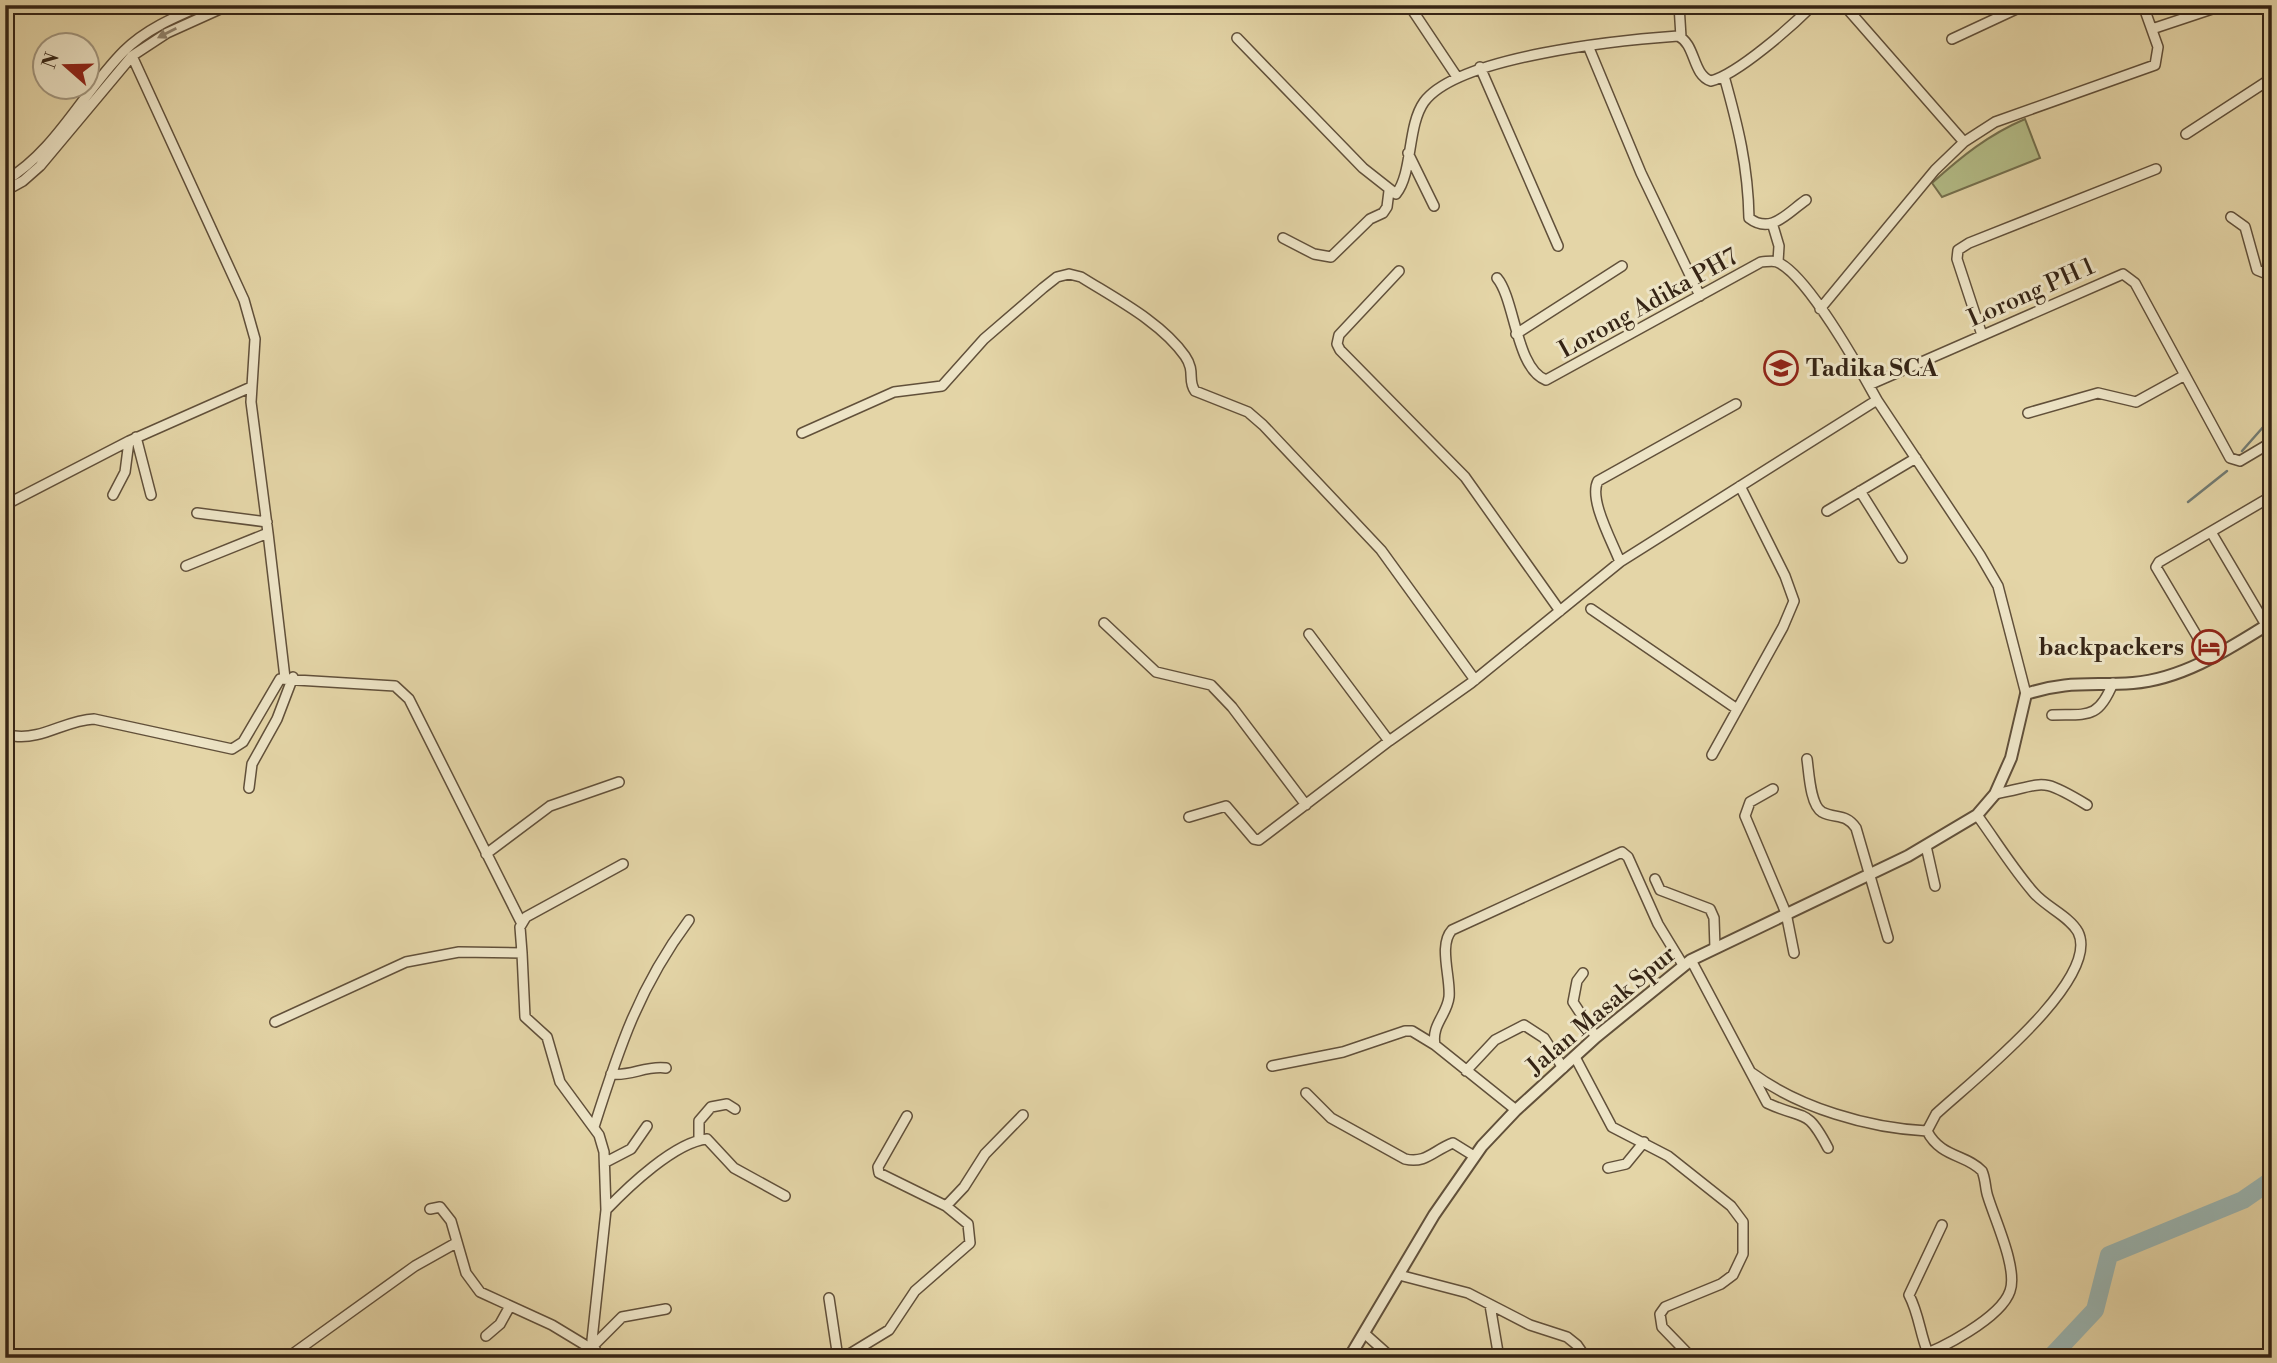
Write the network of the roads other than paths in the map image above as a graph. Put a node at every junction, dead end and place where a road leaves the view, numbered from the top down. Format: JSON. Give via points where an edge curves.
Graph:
{"nodes":[{"id":1,"x":203,"y":5,"type":"edge"},
{"id":2,"x":229,"y":5,"type":"edge"},
{"id":3,"x":1409,"y":5,"type":"edge"},
{"id":4,"x":1679,"y":5,"type":"edge"},
{"id":5,"x":1813,"y":5,"type":"edge"},
{"id":6,"x":1844,"y":5,"type":"edge"},
{"id":7,"x":2025,"y":5,"type":"edge"},
{"id":8,"x":2143,"y":5,"type":"edge"},
{"id":9,"x":2224,"y":5,"type":"edge"},
{"id":10,"x":2152,"y":29,"type":"junction"},
{"id":11,"x":1681,"y":37,"type":"junction"},
{"id":12,"x":1237,"y":38,"type":"dead end"},
{"id":13,"x":1952,"y":39,"type":"dead end"},
{"id":14,"x":1589,"y":48,"type":"junction"},
{"id":15,"x":132,"y":56,"type":"junction"},
{"id":16,"x":1480,"y":67,"type":"junction"},
{"id":17,"x":1724,"y":76,"type":"junction"},
{"id":18,"x":1457,"y":77,"type":"junction"},
{"id":19,"x":2272,"y":78,"type":"edge"},
{"id":20,"x":2186,"y":134,"type":"dead end"},
{"id":21,"x":1964,"y":142,"type":"junction"},
{"id":22,"x":1408,"y":153,"type":"junction"},
{"id":23,"x":2156,"y":169,"type":"dead end"},
{"id":24,"x":5,"y":181,"type":"edge"},
{"id":25,"x":5,"y":191,"type":"edge"},
{"id":26,"x":1389,"y":191,"type":"junction"},
{"id":27,"x":1806,"y":200,"type":"dead end"},
{"id":28,"x":1434,"y":206,"type":"dead end"},
{"id":29,"x":2231,"y":217,"type":"dead end"},
{"id":30,"x":1773,"y":226,"type":"junction"},
{"id":31,"x":1283,"y":238,"type":"dead end"},
{"id":32,"x":1558,"y":246,"type":"dead end"},
{"id":33,"x":1778,"y":262,"type":"junction"},
{"id":34,"x":1622,"y":266,"type":"dead end"},
{"id":35,"x":1399,"y":271,"type":"dead end"},
{"id":36,"x":2272,"y":276,"type":"edge"},
{"id":37,"x":1497,"y":278,"type":"dead end"},
{"id":38,"x":1700,"y":296,"type":"junction"},
{"id":39,"x":1820,"y":309,"type":"junction"},
{"id":40,"x":1516,"y":334,"type":"junction"},
{"id":41,"x":1982,"y":335,"type":"junction"},
{"id":42,"x":2185,"y":375,"type":"junction"},
{"id":43,"x":1868,"y":386,"type":"junction"},
{"id":44,"x":251,"y":387,"type":"junction"},
{"id":45,"x":1877,"y":400,"type":"junction"},
{"id":46,"x":1736,"y":404,"type":"dead end"},
{"id":47,"x":2028,"y":413,"type":"dead end"},
{"id":48,"x":802,"y":433,"type":"dead end"},
{"id":49,"x":132,"y":439,"type":"junction"},
{"id":50,"x":2272,"y":442,"type":"edge"},
{"id":51,"x":1916,"y":458,"type":"junction"},
{"id":52,"x":1740,"y":486,"type":"junction"},
{"id":53,"x":1860,"y":491,"type":"junction"},
{"id":54,"x":113,"y":495,"type":"dead end"},
{"id":55,"x":151,"y":495,"type":"dead end"},
{"id":56,"x":2272,"y":496,"type":"edge"},
{"id":57,"x":5,"y":505,"type":"edge"},
{"id":58,"x":1827,"y":511,"type":"dead end"},
{"id":59,"x":197,"y":513,"type":"dead end"},
{"id":60,"x":267,"y":522,"type":"junction"},
{"id":61,"x":2211,"y":532,"type":"junction"},
{"id":62,"x":268,"y":533,"type":"junction"},
{"id":63,"x":1902,"y":558,"type":"dead end"},
{"id":64,"x":1620,"y":562,"type":"junction"},
{"id":65,"x":186,"y":566,"type":"dead end"},
{"id":66,"x":1591,"y":609,"type":"dead end"},
{"id":67,"x":1560,"y":611,"type":"junction"},
{"id":68,"x":1104,"y":623,"type":"dead end"},
{"id":69,"x":2269,"y":624,"type":"edge"},
{"id":70,"x":1309,"y":634,"type":"dead end"},
{"id":71,"x":2210,"y":658,"type":"junction"},
{"id":72,"x":289,"y":678,"type":"junction"},
{"id":73,"x":1475,"y":680,"type":"junction"},
{"id":74,"x":2113,"y":683,"type":"junction"},
{"id":75,"x":2026,"y":694,"type":"junction"},
{"id":76,"x":1737,"y":709,"type":"junction"},
{"id":77,"x":2052,"y":715,"type":"dead end"},
{"id":78,"x":14,"y":736,"type":"dead end"},
{"id":79,"x":1389,"y":741,"type":"junction"},
{"id":80,"x":1712,"y":755,"type":"dead end"},
{"id":81,"x":1807,"y":759,"type":"dead end"},
{"id":82,"x":619,"y":782,"type":"dead end"},
{"id":83,"x":249,"y":788,"type":"dead end"},
{"id":84,"x":1773,"y":789,"type":"dead end"},
{"id":85,"x":1995,"y":794,"type":"junction"},
{"id":86,"x":1306,"y":805,"type":"junction"},
{"id":87,"x":2087,"y":805,"type":"dead end"},
{"id":88,"x":1977,"y":815,"type":"junction"},
{"id":89,"x":1189,"y":817,"type":"dead end"},
{"id":90,"x":1926,"y":846,"type":"junction"},
{"id":91,"x":486,"y":854,"type":"junction"},
{"id":92,"x":623,"y":864,"type":"dead end"},
{"id":93,"x":1870,"y":874,"type":"junction"},
{"id":94,"x":1655,"y":878,"type":"dead end"},
{"id":95,"x":1935,"y":886,"type":"dead end"},
{"id":96,"x":1786,"y":913,"type":"junction"},
{"id":97,"x":690,"y":920,"type":"dead end"},
{"id":98,"x":521,"y":922,"type":"junction"},
{"id":99,"x":1888,"y":938,"type":"dead end"},
{"id":100,"x":1716,"y":948,"type":"junction"},
{"id":101,"x":522,"y":953,"type":"junction"},
{"id":102,"x":1794,"y":953,"type":"dead end"},
{"id":103,"x":1687,"y":962,"type":"junction"},
{"id":104,"x":1583,"y":973,"type":"dead end"},
{"id":105,"x":275,"y":1021,"type":"dead end"},
{"id":106,"x":1597,"y":1037,"type":"junction"},
{"id":107,"x":1434,"y":1045,"type":"junction"},
{"id":108,"x":1575,"y":1057,"type":"junction"},
{"id":109,"x":1272,"y":1066,"type":"dead end"},
{"id":110,"x":666,"y":1068,"type":"dead end"},
{"id":111,"x":1563,"y":1068,"type":"junction"},
{"id":112,"x":1748,"y":1070,"type":"junction"},
{"id":113,"x":1466,"y":1071,"type":"junction"},
{"id":114,"x":611,"y":1074,"type":"junction"},
{"id":115,"x":1306,"y":1093,"type":"dead end"},
{"id":116,"x":736,"y":1109,"type":"dead end"},
{"id":117,"x":1516,"y":1110,"type":"junction"},
{"id":118,"x":1023,"y":1115,"type":"dead end"},
{"id":119,"x":907,"y":1116,"type":"dead end"},
{"id":120,"x":647,"y":1126,"type":"dead end"},
{"id":121,"x":594,"y":1127,"type":"junction"},
{"id":122,"x":1927,"y":1131,"type":"junction"},
{"id":123,"x":699,"y":1140,"type":"junction"},
{"id":124,"x":1644,"y":1142,"type":"junction"},
{"id":125,"x":1828,"y":1148,"type":"dead end"},
{"id":126,"x":1474,"y":1156,"type":"junction"},
{"id":127,"x":606,"y":1162,"type":"junction"},
{"id":128,"x":1608,"y":1168,"type":"dead end"},
{"id":129,"x":785,"y":1196,"type":"dead end"},
{"id":130,"x":946,"y":1206,"type":"junction"},
{"id":131,"x":430,"y":1209,"type":"dead end"},
{"id":132,"x":606,"y":1210,"type":"junction"},
{"id":133,"x":1942,"y":1225,"type":"dead end"},
{"id":134,"x":456,"y":1242,"type":"junction"},
{"id":135,"x":1399,"y":1275,"type":"junction"},
{"id":136,"x":829,"y":1298,"type":"dead end"},
{"id":137,"x":1490,"y":1305,"type":"junction"},
{"id":138,"x":510,"y":1306,"type":"junction"},
{"id":139,"x":666,"y":1309,"type":"dead end"},
{"id":140,"x":1364,"y":1333,"type":"junction"},
{"id":141,"x":486,"y":1336,"type":"dead end"},
{"id":142,"x":595,"y":1352,"type":"edge"},
{"id":143,"x":1928,"y":1353,"type":"junction"},
{"id":144,"x":287,"y":1358,"type":"edge"},
{"id":145,"x":841,"y":1358,"type":"edge"},
{"id":146,"x":1349,"y":1358,"type":"edge"},
{"id":147,"x":1392,"y":1358,"type":"edge"},
{"id":148,"x":1499,"y":1358,"type":"edge"},
{"id":149,"x":1586,"y":1358,"type":"edge"},
{"id":150,"x":1692,"y":1358,"type":"edge"},
{"id":151,"x":1914,"y":1358,"type":"edge"}],
"edges":[{"from":1,"to":24,"type":"street","via":[[152,30],[125,50],[30,165]]},
{"from":2,"to":15,"type":"street","one_way":true,"via":[[167,33]]},
{"from":3,"to":18,"type":"street"},
{"from":4,"to":11,"type":"street"},
{"from":5,"to":17,"type":"street"},
{"from":6,"to":21,"type":"street"},
{"from":7,"to":13,"type":"street"},
{"from":8,"to":10,"type":"street"},
{"from":9,"to":10,"type":"street"},
{"from":10,"to":21,"type":"street","via":[[2159,57],[2150,69],[1995,122]]},
{"from":11,"to":14,"type":"street"},
{"from":11,"to":17,"type":"street","via":[[1703,77],[1711,81]]},
{"from":12,"to":26,"type":"street"},
{"from":14,"to":16,"type":"street"},
{"from":14,"to":38,"type":"street","via":[[1641,173]]},
{"from":15,"to":25,"type":"street","via":[[40,166]]},
{"from":15,"to":44,"type":"street","via":[[247,307],[255,339]]},
{"from":16,"to":18,"type":"street"},
{"from":16,"to":32,"type":"street"},
{"from":17,"to":30,"type":"street","via":[[1744,148],[1749,218],[1759,226]]},
{"from":18,"to":22,"type":"street","via":[[1423,103]]},
{"from":19,"to":20,"type":"street"},
{"from":21,"to":39,"type":"street","via":[[1935,170]]},
{"from":22,"to":26,"type":"street","via":[[1398,192]]},
{"from":22,"to":28,"type":"street"},
{"from":23,"to":41,"type":"street","via":[[1958,250]]},
{"from":26,"to":31,"type":"street","via":[[1383,213],[1370,219],[1331,257]]},
{"from":27,"to":30,"type":"street"},
{"from":29,"to":36,"type":"street","via":[[2245,227],[2257,270]]},
{"from":30,"to":33,"type":"street"},
{"from":33,"to":38,"type":"street","name":"Lorong Adika PH7","via":[[1761,262]]},
{"from":33,"to":39,"type":"street","name":"Lorong Adika PH7"},
{"from":34,"to":40,"type":"street"},
{"from":35,"to":67,"type":"street","via":[[1339,335],[1337,344],[1465,477]]},
{"from":37,"to":40,"type":"street"},
{"from":38,"to":40,"type":"street","name":"Lorong Adika PH7","via":[[1551,379],[1537,374]]},
{"from":39,"to":43,"type":"street","name":"Lorong Adika PH7"},
{"from":41,"to":42,"type":"street","name":"Lorong PH 1","via":[[2123,275],[2135,283]]},
{"from":41,"to":43,"type":"street","name":"Lorong PH 1"},
{"from":42,"to":47,"type":"street","via":[[2136,402],[2098,393]]},
{"from":42,"to":50,"type":"street","name":"Lorong PH 1","via":[[2230,458],[2236,462]]},
{"from":43,"to":45,"type":"street","name":"Lorong Adika PH7"},
{"from":44,"to":49,"type":"street"},
{"from":44,"to":60,"type":"street"},
{"from":45,"to":51,"type":"street","name":"Lorong Adika PH7"},
{"from":45,"to":52,"type":"street"},
{"from":46,"to":64,"type":"street","via":[[1598,481],[1595,500]]},
{"from":48,"to":73,"type":"street","via":[[894,392],[942,386],[1009,317],[1057,277],[1069,274],[1098,288],[1168,337],[1191,365],[1195,391],[1254,417],[1381,550]]},
{"from":49,"to":54,"type":"street","via":[[125,472]]},
{"from":49,"to":55,"type":"street"},
{"from":49,"to":57,"type":"street"},
{"from":51,"to":53,"type":"street"},
{"from":51,"to":75,"type":"street","name":"Lorong Adika PH7","via":[[1998,586]]},
{"from":52,"to":64,"type":"street"},
{"from":52,"to":76,"type":"street","via":[[1794,601]]},
{"from":53,"to":58,"type":"street"},
{"from":53,"to":63,"type":"street"},
{"from":56,"to":61,"type":"street"},
{"from":59,"to":60,"type":"street"},
{"from":60,"to":62,"type":"street"},
{"from":61,"to":69,"type":"street"},
{"from":61,"to":71,"type":"street","via":[[2156,567]]},
{"from":62,"to":65,"type":"street"},
{"from":62,"to":72,"type":"street"},
{"from":64,"to":67,"type":"street"},
{"from":66,"to":76,"type":"street"},
{"from":67,"to":73,"type":"street"},
{"from":68,"to":86,"type":"street","via":[[1156,672],[1211,685]]},
{"from":69,"to":71,"type":"street"},
{"from":70,"to":79,"type":"street"},
{"from":71,"to":74,"type":"street","via":[[2166,677]]},
{"from":72,"to":78,"type":"street","via":[[273,687],[243,742],[232,749],[94,719],[72,721],[35,736]]},
{"from":72,"to":83,"type":"street","via":[[277,719],[252,764]]},
{"from":72,"to":91,"type":"street","via":[[391,684],[400,689]]},
{"from":73,"to":79,"type":"street"},
{"from":74,"to":75,"type":"street","via":[[2070,683]]},
{"from":74,"to":77,"type":"street","via":[[2096,712]]},
{"from":75,"to":85,"type":"street","name":"Jalan Masak Spur","via":[[2011,758]]},
{"from":76,"to":80,"type":"street"},
{"from":79,"to":86,"type":"street"},
{"from":81,"to":93,"type":"street","via":[[1816,805],[1821,812],[1851,821]]},
{"from":82,"to":91,"type":"street","via":[[550,806]]},
{"from":84,"to":96,"type":"street","via":[[1750,802],[1745,811]]},
{"from":85,"to":87,"type":"street","via":[[2048,784]]},
{"from":85,"to":88,"type":"street","name":"Jalan Masak Spur"},
{"from":86,"to":89,"type":"street","via":[[1259,841],[1226,806]]},
{"from":88,"to":90,"type":"street","name":"Jalan Masak Spur"},
{"from":88,"to":122,"type":"street","via":[[2032,891],[2077,931],[2081,956],[2045,1011],[1930,1119]]},
{"from":90,"to":93,"type":"street","name":"Jalan Masak Spur"},
{"from":90,"to":95,"type":"street"},
{"from":91,"to":98,"type":"street"},
{"from":92,"to":98,"type":"street","via":[[535,910]]},
{"from":93,"to":96,"type":"street","name":"Jalan Masak Spur"},
{"from":93,"to":99,"type":"street"},
{"from":94,"to":100,"type":"street","via":[[1660,890],[1710,909]]},
{"from":96,"to":100,"type":"street","name":"Jalan Masak Spur"},
{"from":96,"to":102,"type":"street"},
{"from":97,"to":114,"type":"street","via":[[647,984],[624,1031]]},
{"from":98,"to":101,"type":"street"},
{"from":100,"to":103,"type":"street","name":"Jalan Masak Spur"},
{"from":101,"to":105,"type":"street","via":[[459,952],[406,962]]},
{"from":101,"to":121,"type":"street","via":[[525,1017],[547,1037],[560,1082]]},
{"from":103,"to":106,"type":"street","name":"Jalan Masak Spur"},
{"from":103,"to":107,"type":"street","via":[[1658,924],[1628,857],[1622,852],[1613,854],[1452,930],[1447,939],[1449,996],[1435,1029]]},
{"from":103,"to":112,"type":"street","via":[[1711,993]]},
{"from":104,"to":106,"type":"street","via":[[1573,1002]]},
{"from":106,"to":108,"type":"street","name":"Jalan Masak Spur"},
{"from":107,"to":109,"type":"street","via":[[1405,1031],[1343,1052]]},
{"from":107,"to":113,"type":"street"},
{"from":108,"to":111,"type":"street","name":"Jalan Masak Spur"},
{"from":108,"to":124,"type":"street","via":[[1608,1122]]},
{"from":110,"to":114,"type":"street"},
{"from":111,"to":113,"type":"street","via":[[1544,1038],[1524,1026],[1495,1040]]},
{"from":111,"to":117,"type":"street","name":"Jalan Masak Spur"},
{"from":112,"to":122,"type":"street","via":[[1769,1086],[1816,1106],[1890,1129]]},
{"from":112,"to":125,"type":"street","via":[[1767,1103],[1807,1116]]},
{"from":113,"to":117,"type":"street"},
{"from":114,"to":121,"type":"street"},
{"from":115,"to":126,"type":"street","via":[[1331,1118],[1405,1159],[1416,1162],[1453,1143]]},
{"from":116,"to":123,"type":"street","via":[[727,1104],[711,1107],[699,1121]]},
{"from":117,"to":126,"type":"street","name":"Jalan Masak Spur"},
{"from":118,"to":130,"type":"street","via":[[985,1154]]},
{"from":119,"to":130,"type":"street","via":[[878,1167],[879,1173]]},
{"from":120,"to":127,"type":"street","via":[[631,1149]]},
{"from":121,"to":127,"type":"street"},
{"from":122,"to":143,"type":"street","via":[[1949,1154],[1982,1171],[2003,1236],[2012,1285],[2006,1300],[1990,1314]]},
{"from":123,"to":129,"type":"street","via":[[711,1141],[734,1168]]},
{"from":123,"to":132,"type":"street","via":[[646,1172]]},
{"from":124,"to":128,"type":"street","via":[[1626,1164]]},
{"from":124,"to":150,"type":"street","via":[[1731,1206],[1743,1222],[1743,1254],[1733,1275],[1665,1307],[1660,1314],[1662,1327]]},
{"from":126,"to":135,"type":"street","name":"Jalan Masak Spur"},
{"from":127,"to":132,"type":"street"},
{"from":130,"to":145,"type":"street","via":[[968,1224],[970,1243],[915,1291],[889,1330]]},
{"from":131,"to":134,"type":"street","via":[[439,1207],[445,1212]]},
{"from":132,"to":142,"type":"street"},
{"from":133,"to":143,"type":"street","via":[[1909,1295]]},
{"from":134,"to":138,"type":"street","via":[[474,1286]]},
{"from":134,"to":144,"type":"street"},
{"from":135,"to":137,"type":"street","via":[[1464,1292]]},
{"from":135,"to":140,"type":"street","name":"Jalan Masak Spur"},
{"from":136,"to":145,"type":"street"},
{"from":137,"to":148,"type":"street"},
{"from":137,"to":149,"type":"street","via":[[1567,1337]]},
{"from":138,"to":141,"type":"street"},
{"from":138,"to":142,"type":"street"},
{"from":139,"to":142,"type":"street","via":[[622,1317]]},
{"from":140,"to":146,"type":"street","name":"Jalan Masak Spur"},
{"from":140,"to":147,"type":"street"},
{"from":143,"to":151,"type":"street"}]}
